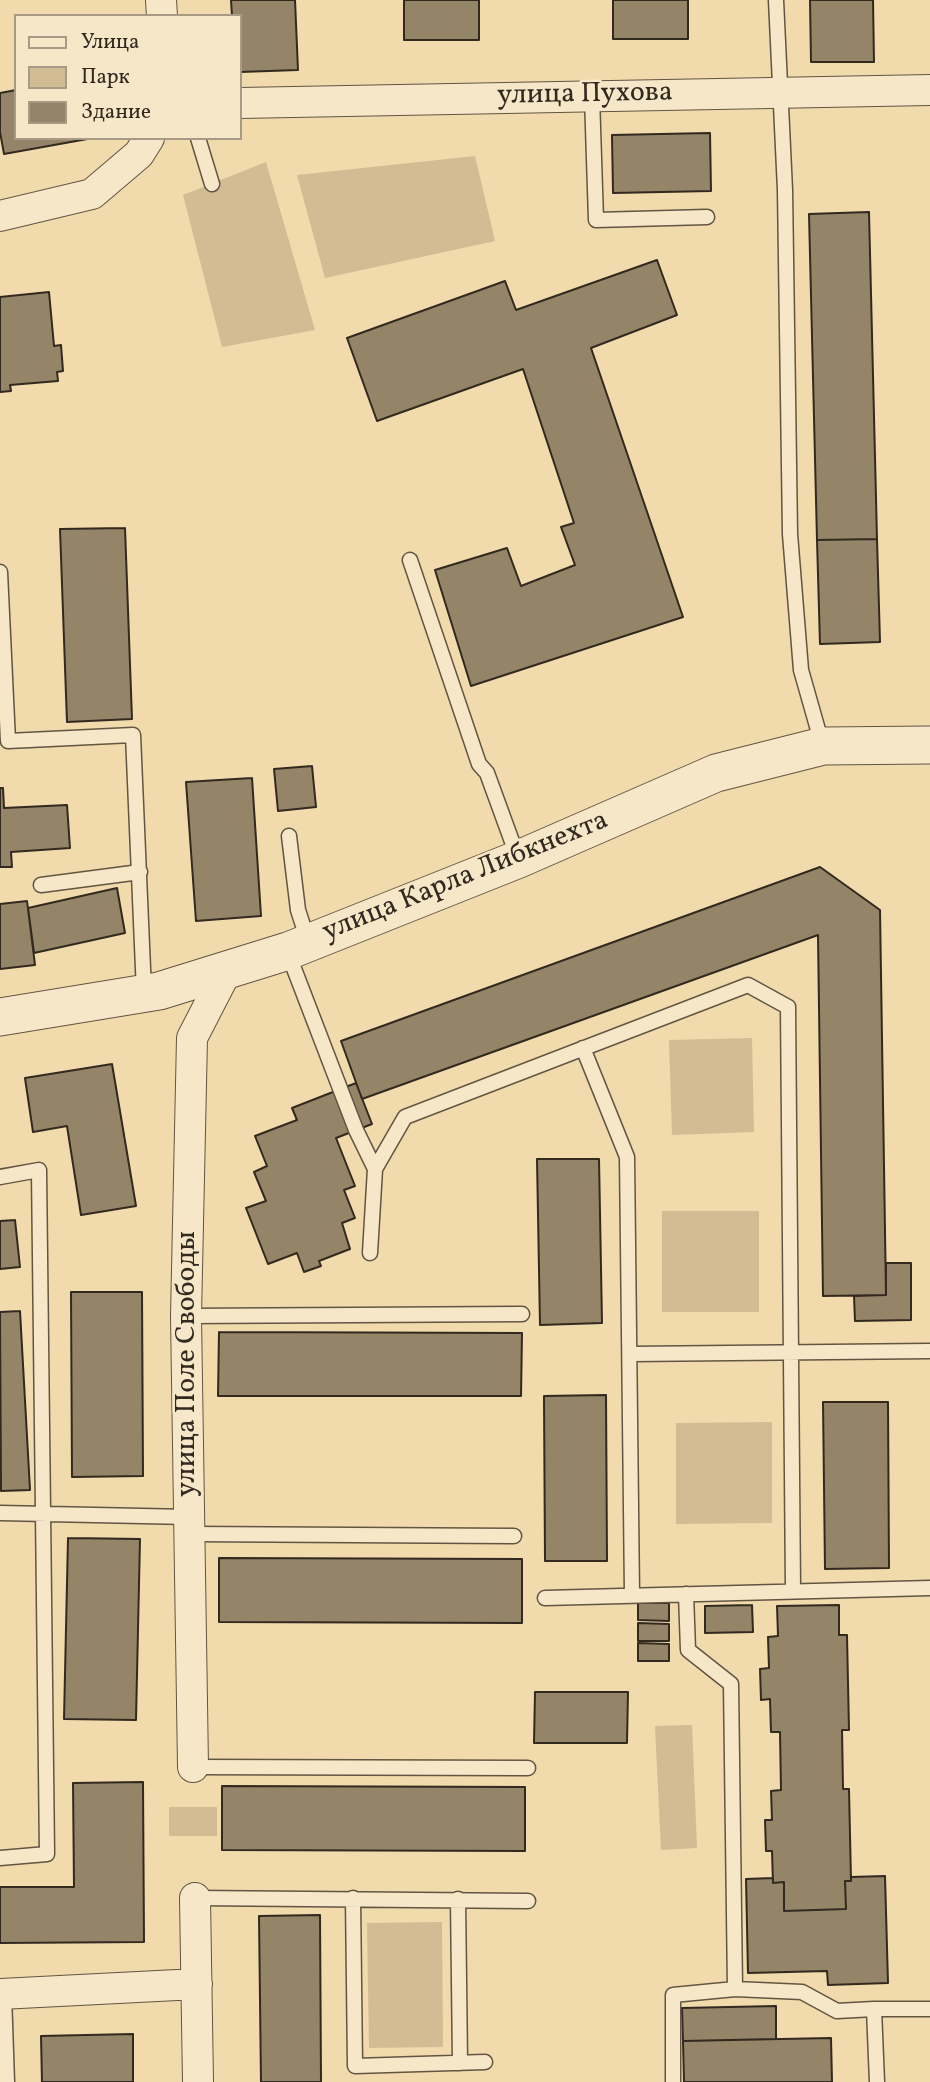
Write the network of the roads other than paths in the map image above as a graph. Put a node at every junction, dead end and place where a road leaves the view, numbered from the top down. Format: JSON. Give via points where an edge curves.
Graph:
{"nodes":[{"id":1,"x":776,"y":0,"type":"edge"},
{"id":2,"x":930,"y":90,"type":"edge"},
{"id":3,"x":779,"y":92,"type":"junction"},
{"id":4,"x":592,"y":97,"type":"junction"},
{"id":5,"x":242,"y":103,"type":"edge"},
{"id":6,"x":148,"y":140,"type":"edge"},
{"id":7,"x":199,"y":140,"type":"edge"},
{"id":8,"x":212,"y":184,"type":"dead end"},
{"id":9,"x":0,"y":216,"type":"edge"},
{"id":10,"x":707,"y":217,"type":"dead end"},
{"id":11,"x":410,"y":560,"type":"dead end"},
{"id":12,"x":0,"y":572,"type":"edge"},
{"id":13,"x":4,"y":739,"type":"edge"},
{"id":14,"x":930,"y":745,"type":"edge"},
{"id":15,"x":823,"y":746,"type":"junction"},
{"id":16,"x":289,"y":836,"type":"dead end"},
{"id":17,"x":519,"y":859,"type":"junction"},
{"id":18,"x":140,"y":872,"type":"junction"},
{"id":19,"x":41,"y":885,"type":"dead end"},
{"id":20,"x":298,"y":947,"type":"junction"},
{"id":21,"x":227,"y":970,"type":"junction"},
{"id":22,"x":144,"y":992,"type":"junction"},
{"id":23,"x":0,"y":1017,"type":"edge"},
{"id":24,"x":583,"y":1048,"type":"junction"},
{"id":25,"x":375,"y":1169,"type":"junction"},
{"id":26,"x":0,"y":1177,"type":"edge"},
{"id":27,"x":370,"y":1253,"type":"dead end"},
{"id":28,"x":522,"y":1314,"type":"dead end"},
{"id":29,"x":186,"y":1316,"type":"junction"},
{"id":30,"x":930,"y":1351,"type":"edge"},
{"id":31,"x":790,"y":1352,"type":"junction"},
{"id":32,"x":631,"y":1354,"type":"junction"},
{"id":33,"x":0,"y":1513,"type":"edge"},
{"id":34,"x":44,"y":1516,"type":"junction"},
{"id":35,"x":189,"y":1526,"type":"junction"},
{"id":36,"x":514,"y":1536,"type":"dead end"},
{"id":37,"x":930,"y":1588,"type":"edge"},
{"id":38,"x":793,"y":1591,"type":"junction"},
{"id":39,"x":686,"y":1594,"type":"junction"},
{"id":40,"x":632,"y":1595,"type":"junction"},
{"id":41,"x":545,"y":1598,"type":"dead end"},
{"id":42,"x":193,"y":1767,"type":"joint"},
{"id":43,"x":528,"y":1768,"type":"dead end"},
{"id":44,"x":0,"y":1858,"type":"edge"},
{"id":45,"x":195,"y":1898,"type":"joint"},
{"id":46,"x":353,"y":1898,"type":"junction"},
{"id":47,"x":458,"y":1899,"type":"junction"},
{"id":48,"x":528,"y":1901,"type":"dead end"},
{"id":49,"x":197,"y":1984,"type":"junction"},
{"id":50,"x":736,"y":1989,"type":"junction"},
{"id":51,"x":2,"y":1994,"type":"edge"},
{"id":52,"x":930,"y":2009,"type":"edge"},
{"id":53,"x":874,"y":2010,"type":"junction"},
{"id":54,"x":485,"y":2062,"type":"dead end"},
{"id":55,"x":460,"y":2063,"type":"junction"},
{"id":56,"x":7,"y":2082,"type":"edge"},
{"id":57,"x":198,"y":2082,"type":"edge"},
{"id":58,"x":673,"y":2082,"type":"edge"},
{"id":59,"x":877,"y":2082,"type":"edge"}],
"edges":[{"from":1,"to":3,"type":"lane"},
{"from":2,"to":3,"type":"street","name":"улица Пухова"},
{"from":3,"to":4,"type":"street","name":"улица Пухова"},
{"from":3,"to":15,"type":"lane","via":[[789,534],[802,670]]},
{"from":4,"to":5,"type":"street","name":"улица Пухова"},
{"from":4,"to":10,"type":"lane","via":[[596,220]]},
{"from":6,"to":9,"type":"street","via":[[139,154],[92,194]]},
{"from":7,"to":8,"type":"lane"},
{"from":11,"to":17,"type":"lane","via":[[479,764],[488,773]]},
{"from":12,"to":13,"type":"lane"},
{"from":13,"to":18,"type":"lane","via":[[132,735]]},
{"from":14,"to":15,"type":"street","name":"улица Карла Либкнехта"},
{"from":15,"to":17,"type":"street","name":"улица Карла Либкнехта","via":[[716,774]]},
{"from":16,"to":20,"type":"lane"},
{"from":17,"to":20,"type":"street","name":"улица Карла Либкнехта"},
{"from":18,"to":19,"type":"lane"},
{"from":18,"to":22,"type":"lane"},
{"from":20,"to":21,"type":"street","name":"улица Карла Либкнехта"},
{"from":20,"to":25,"type":"lane","via":[[356,1130]]},
{"from":21,"to":22,"type":"street","name":"улица Карла Либкнехта"},
{"from":21,"to":29,"type":"street","name":"улица Поле Свободы","via":[[192,1038]]},
{"from":22,"to":23,"type":"street","name":"улица Карла Либкнехта"},
{"from":24,"to":25,"type":"lane","via":[[405,1117]]},
{"from":24,"to":31,"type":"lane","via":[[748,985],[788,1007]]},
{"from":24,"to":32,"type":"lane","via":[[627,1157]]},
{"from":25,"to":27,"type":"lane"},
{"from":26,"to":34,"type":"lane","via":[[40,1170]]},
{"from":28,"to":29,"type":"lane"},
{"from":29,"to":35,"type":"street","name":"улица Поле Свободы"},
{"from":30,"to":31,"type":"lane"},
{"from":31,"to":32,"type":"lane"},
{"from":31,"to":38,"type":"lane"},
{"from":32,"to":40,"type":"lane"},
{"from":33,"to":34,"type":"lane"},
{"from":34,"to":35,"type":"lane"},
{"from":34,"to":44,"type":"lane","via":[[47,1854]]},
{"from":35,"to":36,"type":"lane"},
{"from":35,"to":42,"type":"street","name":"улица Поле Свободы"},
{"from":37,"to":38,"type":"lane"},
{"from":38,"to":39,"type":"lane"},
{"from":39,"to":40,"type":"lane"},
{"from":39,"to":50,"type":"lane","via":[[688,1650],[731,1685]]},
{"from":40,"to":41,"type":"lane"},
{"from":42,"to":43,"type":"lane"},
{"from":45,"to":46,"type":"lane"},
{"from":45,"to":49,"type":"street"},
{"from":46,"to":47,"type":"lane"},
{"from":46,"to":55,"type":"lane","via":[[355,2066]]},
{"from":47,"to":48,"type":"lane"},
{"from":47,"to":55,"type":"lane"},
{"from":49,"to":51,"type":"street"},
{"from":49,"to":57,"type":"street"},
{"from":50,"to":53,"type":"lane","via":[[802,1992],[837,2011]]},
{"from":50,"to":58,"type":"lane","via":[[673,1996]]},
{"from":51,"to":56,"type":"lane"},
{"from":52,"to":53,"type":"lane"},
{"from":53,"to":59,"type":"lane"},
{"from":54,"to":55,"type":"lane"}]}
